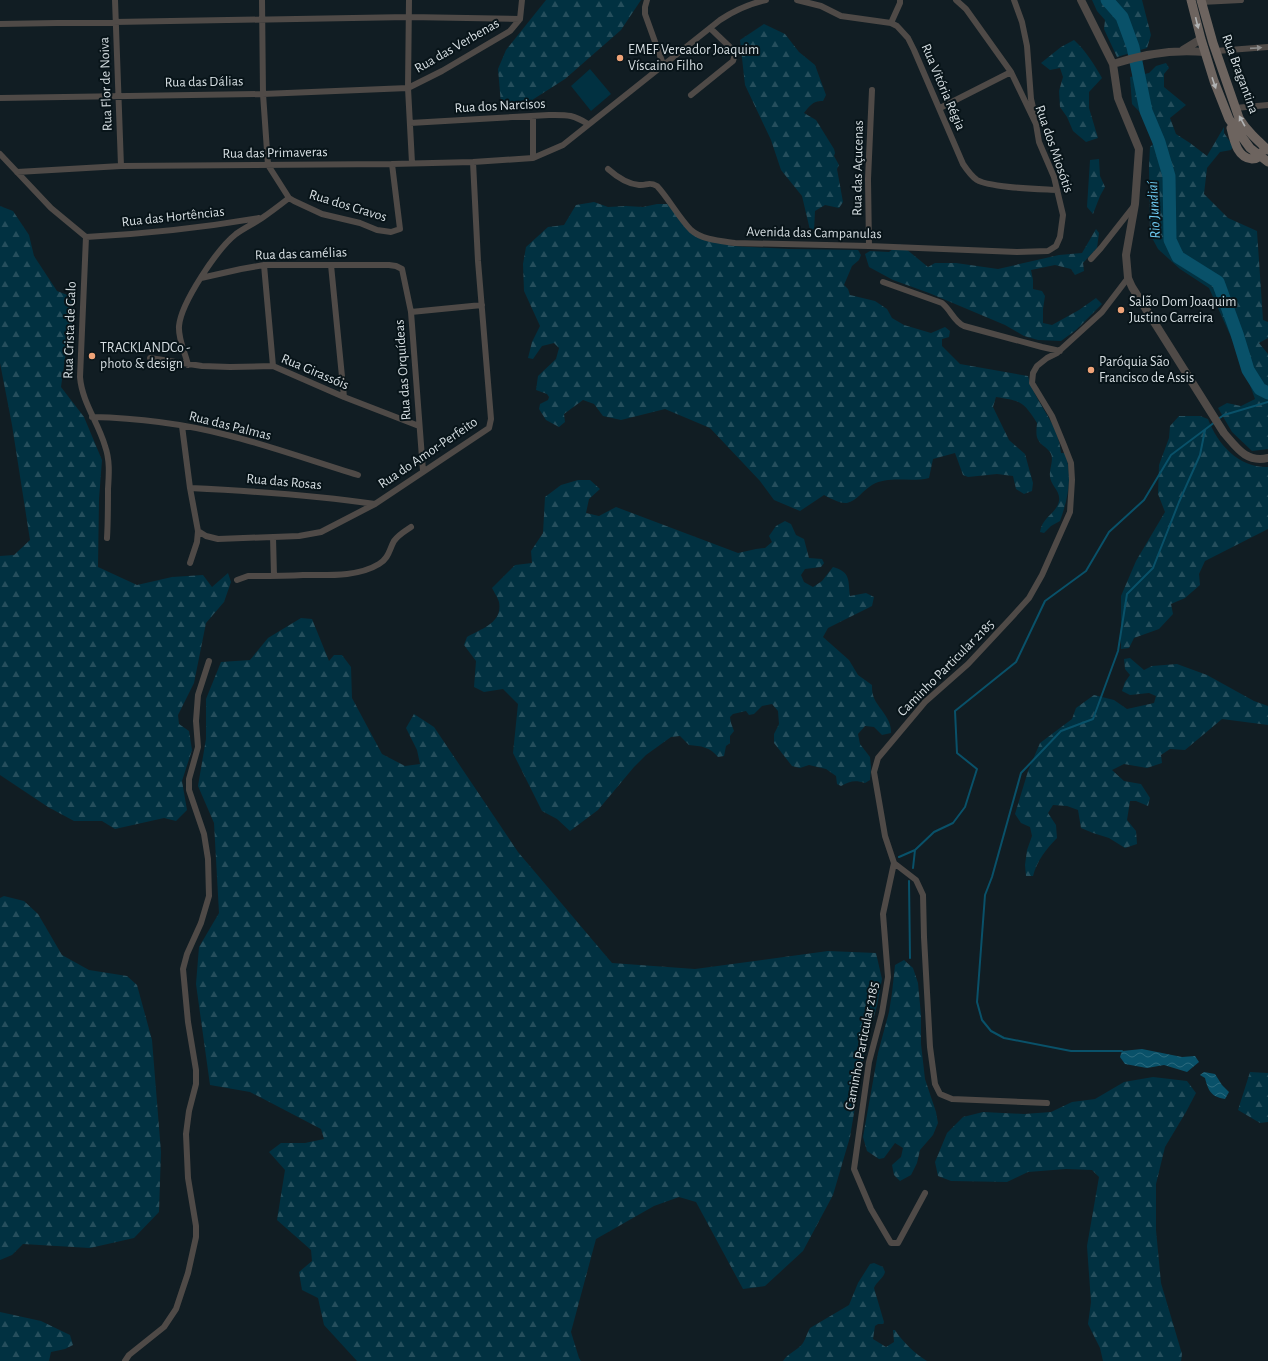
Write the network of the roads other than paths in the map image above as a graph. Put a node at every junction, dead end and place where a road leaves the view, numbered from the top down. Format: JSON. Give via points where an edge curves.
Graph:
{"nodes":[{"id":1,"x":115,"y":0,"type":"edge"},
{"id":2,"x":262,"y":0,"type":"edge"},
{"id":3,"x":409,"y":0,"type":"edge"},
{"id":4,"x":522,"y":0,"type":"edge"},
{"id":5,"x":647,"y":0,"type":"edge"},
{"id":6,"x":766,"y":0,"type":"edge"},
{"id":7,"x":797,"y":0,"type":"edge"},
{"id":8,"x":900,"y":0,"type":"edge"},
{"id":9,"x":956,"y":0,"type":"edge"},
{"id":10,"x":1014,"y":0,"type":"edge"},
{"id":11,"x":1081,"y":0,"type":"edge"},
{"id":12,"x":1191,"y":0,"type":"edge"},
{"id":13,"x":1241,"y":0,"type":"edge"},
{"id":14,"x":1201,"y":1,"type":"edge"},
{"id":15,"x":409,"y":17,"type":"junction"},
{"id":16,"x":520,"y":19,"type":"junction"},
{"id":17,"x":262,"y":20,"type":"junction"},
{"id":18,"x":116,"y":22,"type":"junction"},
{"id":19,"x":891,"y":23,"type":"junction"},
{"id":20,"x":0,"y":24,"type":"edge"},
{"id":21,"x":710,"y":28,"type":"junction"},
{"id":22,"x":1203,"y":46,"type":"junction"},
{"id":23,"x":1268,"y":47,"type":"edge"},
{"id":24,"x":1182,"y":50,"type":"junction"},
{"id":25,"x":1216,"y":51,"type":"junction"},
{"id":26,"x":663,"y":64,"type":"junction"},
{"id":27,"x":1113,"y":64,"type":"junction"},
{"id":28,"x":1011,"y":72,"type":"junction"},
{"id":29,"x":408,"y":88,"type":"junction"},
{"id":30,"x":872,"y":90,"type":"dead end"},
{"id":31,"x":263,"y":94,"type":"junction"},
{"id":32,"x":118,"y":95,"type":"junction"},
{"id":33,"x":692,"y":95,"type":"dead end"},
{"id":34,"x":0,"y":98,"type":"edge"},
{"id":35,"x":1268,"y":105,"type":"edge"},
{"id":36,"x":940,"y":108,"type":"junction"},
{"id":37,"x":1235,"y":108,"type":"junction"},
{"id":38,"x":533,"y":116,"type":"junction"},
{"id":39,"x":410,"y":123,"type":"junction"},
{"id":40,"x":588,"y":124,"type":"junction"},
{"id":41,"x":1036,"y":124,"type":"junction"},
{"id":42,"x":1266,"y":148,"type":"edge"},
{"id":43,"x":0,"y":154,"type":"edge"},
{"id":44,"x":1260,"y":156,"type":"junction"},
{"id":45,"x":533,"y":158,"type":"junction"},
{"id":46,"x":473,"y":162,"type":"junction"},
{"id":47,"x":1268,"y":162,"type":"edge"},
{"id":48,"x":392,"y":164,"type":"junction"},
{"id":49,"x":412,"y":164,"type":"junction"},
{"id":50,"x":268,"y":165,"type":"junction"},
{"id":51,"x":121,"y":166,"type":"junction"},
{"id":52,"x":608,"y":169,"type":"dead end"},
{"id":53,"x":16,"y":172,"type":"junction"},
{"id":54,"x":1057,"y":190,"type":"junction"},
{"id":55,"x":289,"y":198,"type":"junction"},
{"id":56,"x":1135,"y":204,"type":"junction"},
{"id":57,"x":262,"y":218,"type":"junction"},
{"id":58,"x":86,"y":237,"type":"junction"},
{"id":59,"x":868,"y":246,"type":"junction"},
{"id":60,"x":1048,"y":251,"type":"joint"},
{"id":61,"x":1091,"y":259,"type":"dead end"},
{"id":62,"x":264,"y":265,"type":"junction"},
{"id":63,"x":332,"y":265,"type":"junction"},
{"id":64,"x":402,"y":269,"type":"joint"},
{"id":65,"x":201,"y":278,"type":"junction"},
{"id":66,"x":1128,"y":278,"type":"junction"},
{"id":67,"x":883,"y":282,"type":"dead end"},
{"id":68,"x":482,"y":305,"type":"junction"},
{"id":69,"x":411,"y":312,"type":"junction"},
{"id":70,"x":1060,"y":351,"type":"junction"},
{"id":71,"x":150,"y":358,"type":"dead end"},
{"id":72,"x":188,"y":365,"type":"junction"},
{"id":73,"x":273,"y":366,"type":"junction"},
{"id":74,"x":344,"y":397,"type":"junction"},
{"id":75,"x":92,"y":417,"type":"junction"},
{"id":76,"x":182,"y":426,"type":"junction"},
{"id":77,"x":419,"y":426,"type":"junction"},
{"id":78,"x":1268,"y":458,"type":"edge"},
{"id":79,"x":423,"y":471,"type":"junction"},
{"id":80,"x":358,"y":475,"type":"dead end"},
{"id":81,"x":190,"y":488,"type":"junction"},
{"id":82,"x":375,"y":504,"type":"junction"},
{"id":83,"x":411,"y":527,"type":"dead end"},
{"id":84,"x":198,"y":531,"type":"junction"},
{"id":85,"x":273,"y":537,"type":"junction"},
{"id":86,"x":107,"y":538,"type":"dead end"},
{"id":87,"x":190,"y":564,"type":"dead end"},
{"id":88,"x":274,"y":576,"type":"junction"},
{"id":89,"x":237,"y":580,"type":"dead end"},
{"id":90,"x":209,"y":662,"type":"dead end"},
{"id":91,"x":894,"y":863,"type":"junction"},
{"id":92,"x":1047,"y":1103,"type":"dead end"},
{"id":93,"x":925,"y":1193,"type":"dead end"},
{"id":94,"x":125,"y":1361,"type":"edge"}],
"edges":[{"from":1,"to":18,"type":"street","name":"Rua Flor de Noiva"},
{"from":2,"to":17,"type":"street"},
{"from":3,"to":15,"type":"street"},
{"from":4,"to":16,"type":"street","name":"Rua das Verbenas"},
{"from":5,"to":26,"type":"street","via":[[647,20]]},
{"from":6,"to":21,"type":"street","via":[[736,10]]},
{"from":7,"to":19,"type":"street","via":[[821,6],[841,16]]},
{"from":8,"to":19,"type":"street"},
{"from":9,"to":28,"type":"street","name":"Rua dos Miosótis","via":[[966,9]]},
{"from":10,"to":41,"type":"street","via":[[1027,46],[1031,99]]},
{"from":11,"to":27,"type":"street"},
{"from":12,"to":22,"type":"main road","name":"Rua Bragantina","one_way":true},
{"from":13,"to":14,"type":"street"},
{"from":14,"to":25,"type":"main road","name":"Rua Bragantina"},
{"from":15,"to":16,"type":"street"},
{"from":15,"to":17,"type":"street"},
{"from":15,"to":29,"type":"street"},
{"from":16,"to":29,"type":"street","name":"Rua das Verbenas","via":[[510,31]]},
{"from":17,"to":18,"type":"street"},
{"from":17,"to":31,"type":"street"},
{"from":18,"to":20,"type":"street"},
{"from":18,"to":32,"type":"street","name":"Rua Flor de Noiva"},
{"from":19,"to":36,"type":"street","name":"Rua Vitória Régia","via":[[908,38]]},
{"from":21,"to":26,"type":"street"},
{"from":21,"to":33,"type":"street","via":[[735,54],[733,61]]},
{"from":22,"to":24,"type":"street"},
{"from":22,"to":24,"type":"street"},
{"from":22,"to":44,"type":"main road","name":"Rua Bragantina","one_way":true,"via":[[1228,119],[1250,148]]},
{"from":25,"to":23,"type":"street","one_way":true},
{"from":24,"to":27,"type":"street"},
{"from":25,"to":37,"type":"main road","name":"Rua Bragantina"},
{"from":26,"to":40,"type":"street"},
{"from":27,"to":56,"type":"street","via":[[1118,98],[1139,149]]},
{"from":28,"to":36,"type":"street"},
{"from":28,"to":41,"type":"street","name":"Rua dos Miosótis"},
{"from":29,"to":31,"type":"street","name":"Rua das Dálias"},
{"from":29,"to":39,"type":"street"},
{"from":30,"to":59,"type":"street","name":"Rua das Açucenas"},
{"from":31,"to":32,"type":"street","name":"Rua das Dálias"},
{"from":31,"to":50,"type":"street"},
{"from":32,"to":34,"type":"street","name":"Rua das Dálias"},
{"from":32,"to":51,"type":"street","name":"Rua Flor de Noiva"},
{"from":35,"to":37,"type":"street"},
{"from":36,"to":54,"type":"street","name":"Rua Vitória Régia","via":[[963,164],[979,181]]},
{"from":42,"to":37,"type":"main road","name":"Rua Bragantina","one_way":true,"via":[[1246,128]]},
{"from":38,"to":39,"type":"street","name":"Rua dos Narcisos"},
{"from":38,"to":40,"type":"street","name":"Rua dos Narcisos","via":[[568,115]]},
{"from":38,"to":45,"type":"street"},
{"from":39,"to":49,"type":"street"},
{"from":40,"to":45,"type":"street","via":[[563,145]]},
{"from":41,"to":54,"type":"street","name":"Rua dos Miosótis","via":[[1039,142]]},
{"from":42,"to":44,"type":"main road"},
{"from":43,"to":53,"type":"street"},
{"from":44,"to":47,"type":"main road","name":"Rua Bragantina"},
{"from":45,"to":46,"type":"street","name":"Rua das Primaveras"},
{"from":46,"to":49,"type":"street","name":"Rua das Primaveras"},
{"from":46,"to":68,"type":"street","name":"Rua do Amor-Perfeito"},
{"from":48,"to":49,"type":"street","name":"Rua das Primaveras"},
{"from":48,"to":50,"type":"street","name":"Rua das Primaveras"},
{"from":48,"to":55,"type":"street","name":"Rua dos Cravos","via":[[400,230],[377,230],[322,214]]},
{"from":50,"to":51,"type":"street","name":"Rua das Primaveras"},
{"from":50,"to":55,"type":"street"},
{"from":51,"to":53,"type":"street","name":"Rua das Primaveras"},
{"from":52,"to":59,"type":"street","name":"Avenida das Campanulas","via":[[628,182],[641,186],[651,183],[657,186],[692,230],[707,238],[735,243]]},
{"from":53,"to":58,"type":"street","via":[[51,208]]},
{"from":54,"to":60,"type":"street","name":"Rua dos Miosótis","via":[[1063,215],[1060,237],[1056,246]]},
{"from":55,"to":57,"type":"street","name":"Rua dos Cravos"},
{"from":56,"to":61,"type":"street"},
{"from":56,"to":66,"type":"street","via":[[1126,255]]},
{"from":57,"to":58,"type":"street","name":"Rua das Hortências","via":[[160,232]]},
{"from":57,"to":65,"type":"street","name":"Rua dos Cravos","via":[[225,244]]},
{"from":58,"to":75,"type":"street","name":"Rua Crista de Galo","via":[[80,386]]},
{"from":59,"to":60,"type":"street","name":"Avenida das Campanulas"},
{"from":62,"to":63,"type":"street","name":"Rua das camélias"},
{"from":62,"to":65,"type":"street","name":"Rua das camélias"},
{"from":62,"to":73,"type":"street"},
{"from":63,"to":64,"type":"street","name":"Rua das camélias","via":[[389,265]]},
{"from":63,"to":74,"type":"street"},
{"from":64,"to":69,"type":"street","name":"Rua das Orquídeas"},
{"from":65,"to":72,"type":"street","name":"Rua dos Cravos","via":[[186,303],[179,327]]},
{"from":66,"to":70,"type":"street","via":[[1102,312]]},
{"from":66,"to":78,"type":"street","via":[[1224,433],[1242,454],[1259,460]]},
{"from":67,"to":70,"type":"street","via":[[942,303],[964,326]]},
{"from":68,"to":69,"type":"street"},
{"from":68,"to":79,"type":"street","name":"Rua do Amor-Perfeito","via":[[490,424],[483,432]]},
{"from":69,"to":77,"type":"street","name":"Rua das Orquídeas"},
{"from":70,"to":91,"type":"street","name":"Caminho Particular 2185","via":[[1037,366],[1032,383],[1052,416],[1071,463],[1070,512],[1029,598],[968,664],[925,702],[878,758],[874,772],[885,836]]},
{"from":71,"to":72,"type":"street","name":"Rua Girassóis"},
{"from":72,"to":73,"type":"street","name":"Rua Girassóis"},
{"from":73,"to":74,"type":"street","name":"Rua Girassóis"},
{"from":74,"to":77,"type":"street","name":"Rua Girassóis"},
{"from":75,"to":76,"type":"street","name":"Rua das Palmas"},
{"from":75,"to":86,"type":"street","name":"Rua Crista de Galo","via":[[108,455]]},
{"from":76,"to":80,"type":"street","name":"Rua das Palmas","via":[[227,435]]},
{"from":76,"to":81,"type":"street"},
{"from":77,"to":79,"type":"street","name":"Rua das Orquídeas"},
{"from":79,"to":82,"type":"street","name":"Rua do Amor-Perfeito"},
{"from":81,"to":82,"type":"street","name":"Rua das Rosas","via":[[275,492]]},
{"from":81,"to":84,"type":"street"},
{"from":82,"to":85,"type":"street","name":"Rua do Amor-Perfeito","via":[[321,532]]},
{"from":83,"to":88,"type":"street","via":[[394,541],[385,560],[374,567],[332,574]]},
{"from":84,"to":85,"type":"street","name":"Rua do Amor-Perfeito","via":[[218,539]]},
{"from":84,"to":87,"type":"street"},
{"from":85,"to":88,"type":"street"},
{"from":88,"to":89,"type":"street","via":[[248,576]]},
{"from":90,"to":94,"type":"street","via":[[198,696],[198,747],[189,779],[189,790],[204,834],[209,896],[183,969],[196,1078],[186,1134],[188,1178],[196,1237],[176,1309],[164,1327]]},
{"from":91,"to":92,"type":"street","via":[[916,880],[923,895],[930,1047],[935,1084],[940,1094],[952,1099]]},
{"from":91,"to":93,"type":"street","name":"Caminho Particular 2185","via":[[883,914],[888,977],[882,1013],[868,1062],[854,1169],[871,1209],[890,1243],[898,1243]]}]}
